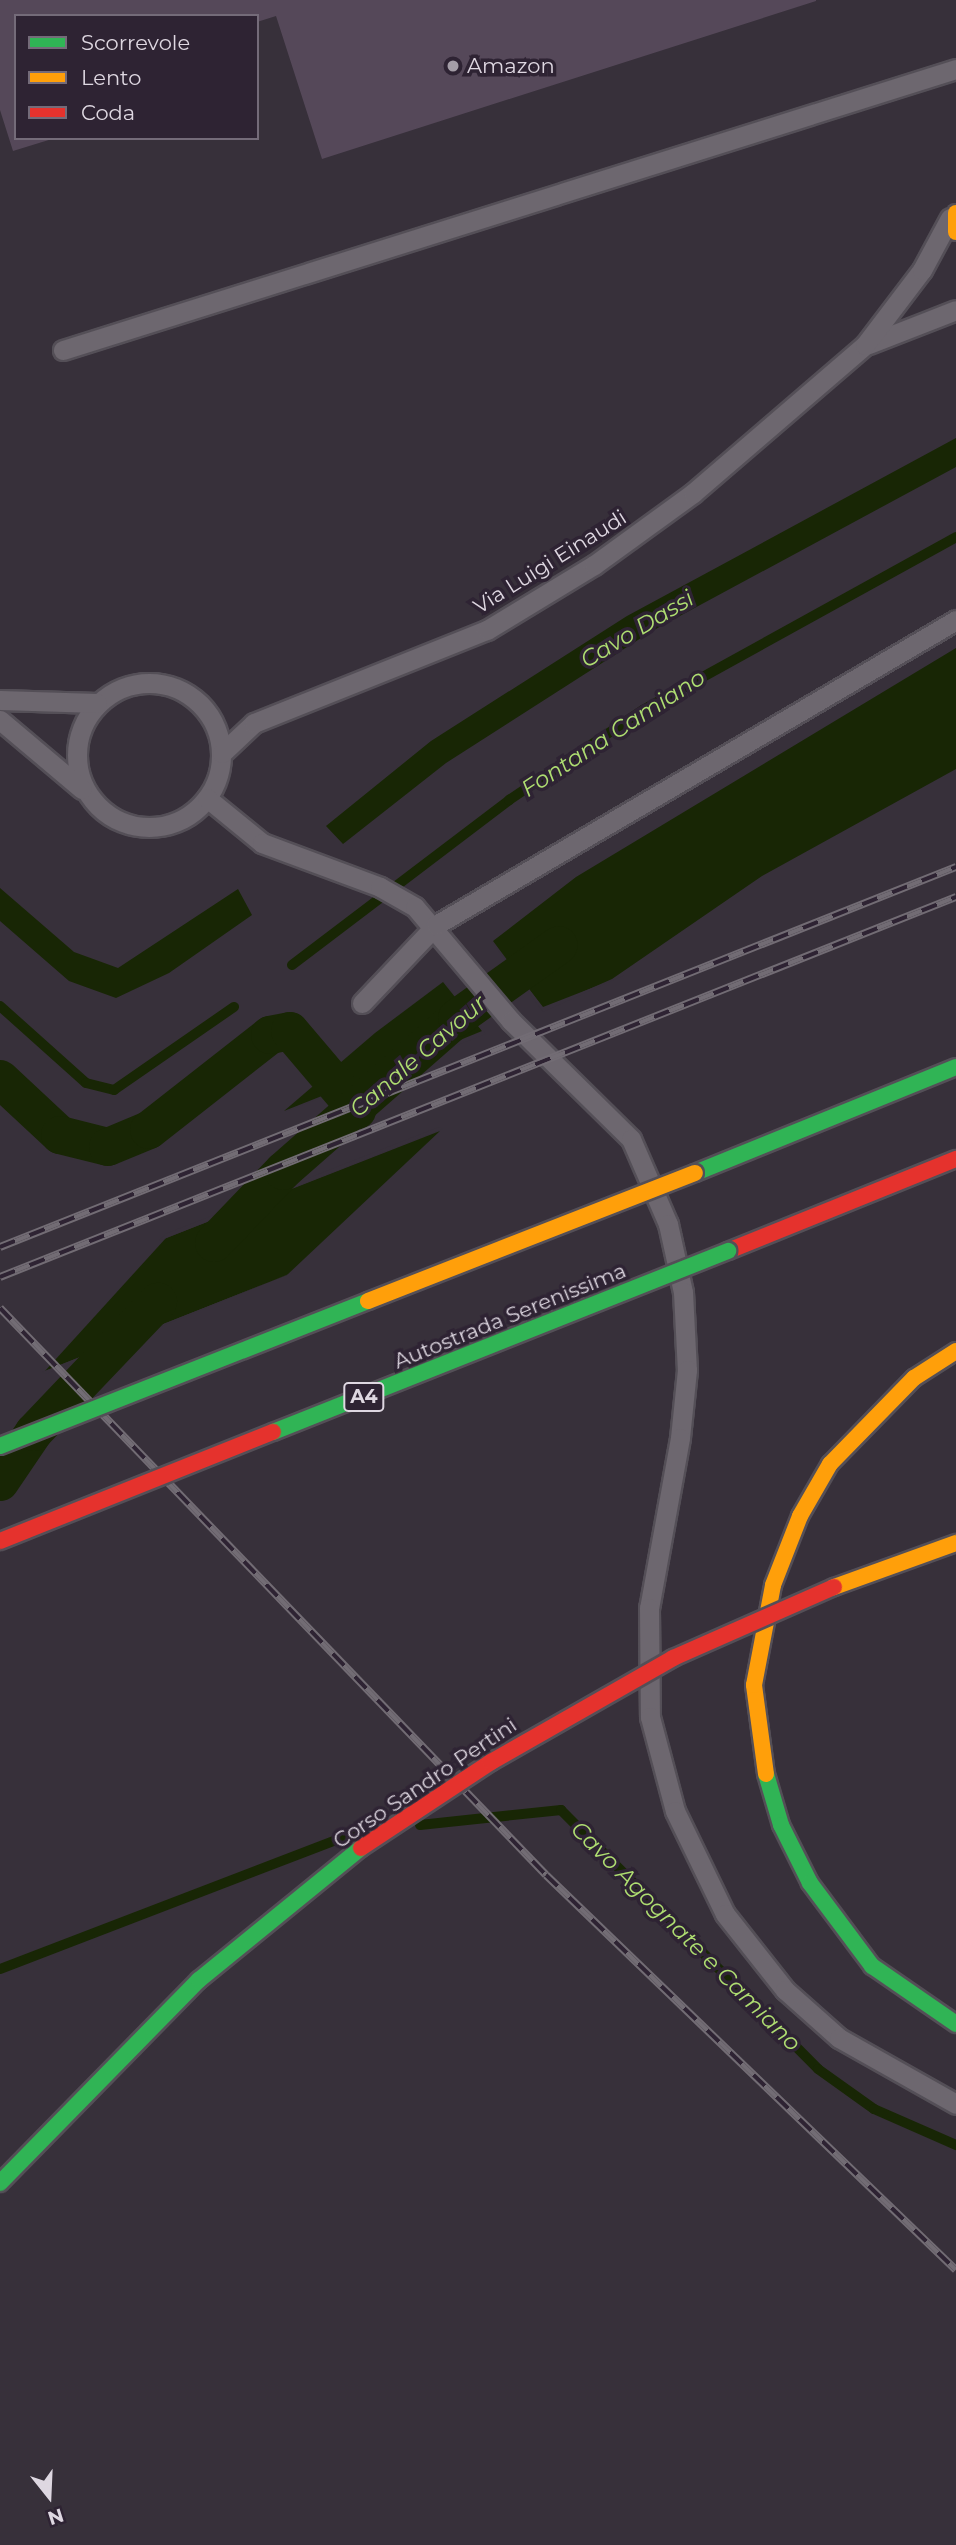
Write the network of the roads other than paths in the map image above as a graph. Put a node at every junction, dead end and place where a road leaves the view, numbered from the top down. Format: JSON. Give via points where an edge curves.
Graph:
{"nodes":[{"id":1,"x":956,"y":69,"type":"edge"},
{"id":2,"x":956,"y":206,"type":"edge"},
{"id":3,"x":956,"y":213,"type":"edge"},
{"id":4,"x":956,"y":232,"type":"edge"},
{"id":5,"x":956,"y":310,"type":"edge"},
{"id":6,"x":865,"y":345,"type":"junction"},
{"id":7,"x":63,"y":350,"type":"dead end"},
{"id":8,"x":956,"y":620,"type":"edge"},
{"id":9,"x":0,"y":700,"type":"edge"},
{"id":10,"x":97,"y":703,"type":"junction"},
{"id":11,"x":0,"y":720,"type":"edge"},
{"id":12,"x":222,"y":753,"type":"junction"},
{"id":13,"x":86,"y":792,"type":"junction"},
{"id":14,"x":207,"y":798,"type":"junction"},
{"id":15,"x":439,"y":930,"type":"junction"},
{"id":16,"x":362,"y":1003,"type":"dead end"},
{"id":17,"x":956,"y":1067,"type":"edge"},
{"id":18,"x":956,"y":1159,"type":"edge"},
{"id":19,"x":956,"y":1351,"type":"edge"},
{"id":20,"x":0,"y":1446,"type":"edge"},
{"id":21,"x":0,"y":1541,"type":"edge"},
{"id":22,"x":956,"y":1543,"type":"edge"},
{"id":23,"x":956,"y":2024,"type":"edge"},
{"id":24,"x":956,"y":2104,"type":"edge"},
{"id":25,"x":0,"y":2183,"type":"edge"}],
"edges":[{"from":1,"to":7,"type":"lane"},
{"from":2,"to":6,"type":"lane","name":"Via Luigi Einaudi","via":[[922,270]]},
{"from":3,"to":4,"type":"main road"},
{"from":5,"to":6,"type":"lane","name":"Via Luigi Einaudi"},
{"from":6,"to":12,"type":"lane","name":"Via Luigi Einaudi","via":[[693,493],[594,565],[486,630],[254,723]]},
{"from":8,"to":15,"type":"lane"},
{"from":9,"to":10,"type":"lane"},
{"from":10,"to":12,"type":"lane","via":[[132,684],[174,686],[208,712]]},
{"from":10,"to":13,"type":"lane","via":[[76,745]]},
{"from":11,"to":13,"type":"lane"},
{"from":12,"to":14,"type":"lane","name":"Via Luigi Einaudi"},
{"from":13,"to":14,"type":"lane","via":[[101,810],[145,827],[169,825]]},
{"from":14,"to":15,"type":"lane","via":[[262,844],[380,887]]},
{"from":15,"to":16,"type":"lane"},
{"from":15,"to":24,"type":"lane","via":[[511,1021],[631,1139],[668,1224],[683,1292],[687,1370],[650,1595],[650,1717],[697,1865],[753,1953],[814,2017],[900,2076]]},
{"from":17,"to":20,"type":"main road","bridge":true},
{"from":18,"to":21,"type":"main road","name":"Autostrada Serenissima","number":"A4","bridge":true},
{"from":19,"to":23,"type":"main road","via":[[914,1378],[830,1464],[800,1516],[773,1584],[754,1685],[758,1747],[781,1825],[810,1883],[872,1966]]},
{"from":22,"to":25,"type":"main road","name":"Corso Sandro Pertini","bridge":true,"via":[[791,1603],[673,1658],[491,1762],[358,1850],[199,1980]]}]}
